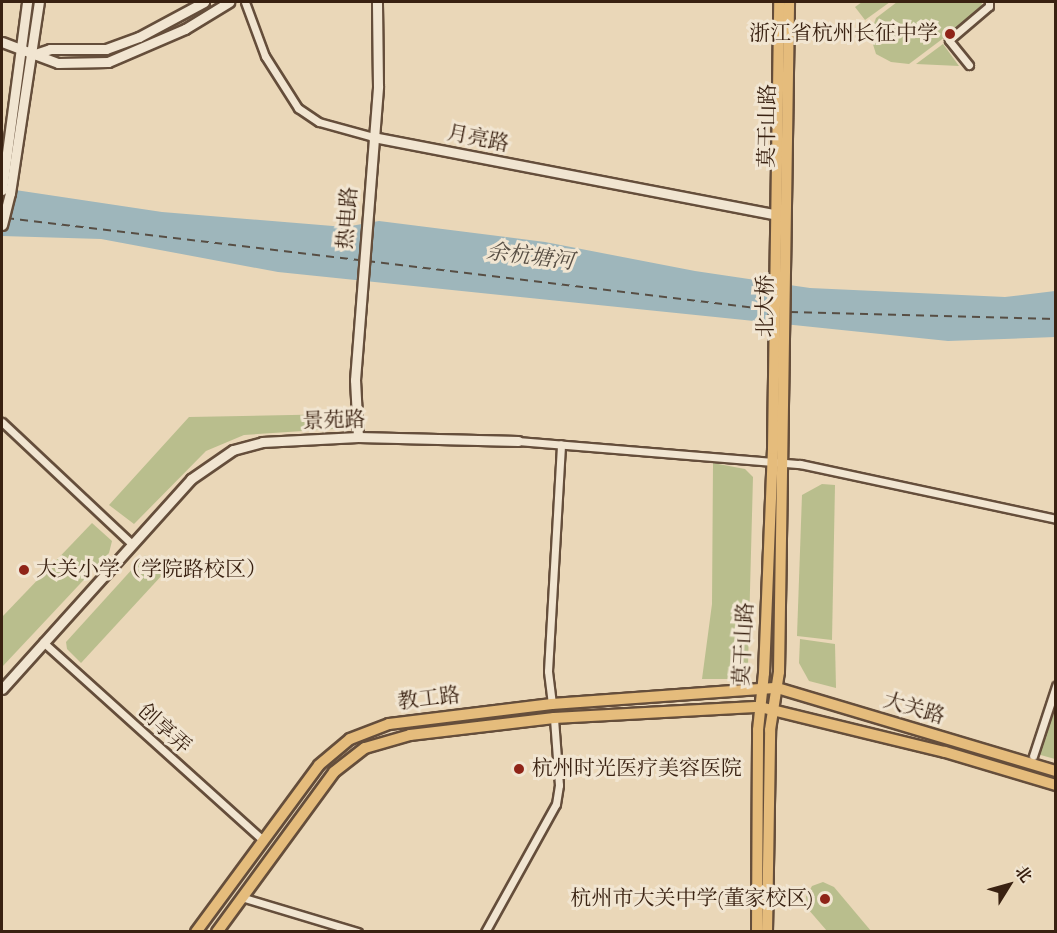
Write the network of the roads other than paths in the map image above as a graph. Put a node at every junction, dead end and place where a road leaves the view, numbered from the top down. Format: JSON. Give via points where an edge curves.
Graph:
{"nodes":[{"id":1,"x":27,"y":2,"type":"edge"},
{"id":2,"x":39,"y":2,"type":"edge"},
{"id":3,"x":204,"y":2,"type":"edge"},
{"id":4,"x":229,"y":2,"type":"edge"},
{"id":5,"x":245,"y":2,"type":"edge"},
{"id":6,"x":377,"y":2,"type":"edge"},
{"id":7,"x":779,"y":2,"type":"edge"},
{"id":8,"x":789,"y":2,"type":"edge"},
{"id":9,"x":989,"y":2,"type":"edge"},
{"id":10,"x":2,"y":42,"type":"edge"},
{"id":11,"x":18,"y":51,"type":"junction"},
{"id":12,"x":32,"y":55,"type":"junction"},
{"id":13,"x":969,"y":65,"type":"dead end"},
{"id":14,"x":373,"y":137,"type":"junction"},
{"id":15,"x":12,"y":154,"type":"junction"},
{"id":16,"x":2,"y":190,"type":"edge"},
{"id":17,"x":774,"y":214,"type":"junction"},
{"id":18,"x":2,"y":225,"type":"edge"},
{"id":19,"x":780,"y":251,"type":"junction"},
{"id":20,"x":774,"y":359,"type":"joint"},
{"id":21,"x":786,"y":361,"type":"joint"},
{"id":22,"x":2,"y":422,"type":"edge"},
{"id":23,"x":358,"y":437,"type":"junction"},
{"id":24,"x":518,"y":441,"type":"joint"},
{"id":25,"x":561,"y":444,"type":"junction"},
{"id":26,"x":777,"y":463,"type":"junction"},
{"id":27,"x":1056,"y":519,"type":"edge"},
{"id":28,"x":131,"y":543,"type":"junction"},
{"id":29,"x":43,"y":642,"type":"junction"},
{"id":30,"x":1056,"y":686,"type":"edge"},
{"id":31,"x":777,"y":688,"type":"junction"},
{"id":32,"x":2,"y":689,"type":"edge"},
{"id":33,"x":762,"y":690,"type":"junction"},
{"id":34,"x":552,"y":704,"type":"junction"},
{"id":35,"x":760,"y":707,"type":"junction"},
{"id":36,"x":775,"y":708,"type":"junction"},
{"id":37,"x":554,"y":718,"type":"junction"},
{"id":38,"x":1033,"y":756,"type":"dead end"},
{"id":39,"x":1056,"y":771,"type":"edge"},
{"id":40,"x":1056,"y":785,"type":"edge"},
{"id":41,"x":262,"y":840,"type":"junction"},
{"id":42,"x":241,"y":897,"type":"junction"},
{"id":43,"x":196,"y":932,"type":"edge"},
{"id":44,"x":217,"y":932,"type":"edge"},
{"id":45,"x":358,"y":932,"type":"edge"},
{"id":46,"x":485,"y":932,"type":"edge"},
{"id":47,"x":757,"y":932,"type":"edge"},
{"id":48,"x":767,"y":932,"type":"edge"}],
"edges":[{"from":1,"to":11,"type":"street"},
{"from":2,"to":12,"type":"street"},
{"from":3,"to":12,"type":"street","via":[[139,37],[106,49],[50,49]]},
{"from":4,"to":12,"type":"street","via":[[185,29],[108,62],[58,63]]},
{"from":5,"to":14,"type":"street","name":"月亮路","via":[[265,56],[298,108],[319,122]]},
{"from":6,"to":14,"type":"street","name":"热电路","via":[[378,86]]},
{"from":7,"to":17,"type":"main road","name":"莫干山路"},
{"from":8,"to":19,"type":"main road","name":"莫干山路"},
{"from":9,"to":13,"type":"street","via":[[949,39]]},
{"from":10,"to":11,"type":"street"},
{"from":11,"to":12,"type":"street"},
{"from":11,"to":15,"type":"street"},
{"from":12,"to":15,"type":"street"},
{"from":14,"to":17,"type":"street","name":"月亮路"},
{"from":14,"to":23,"type":"street","name":"热电路","via":[[355,380]]},
{"from":15,"to":16,"type":"street"},
{"from":15,"to":18,"type":"street"},
{"from":17,"to":19,"type":"main road","name":"莫干山路"},
{"from":19,"to":20,"type":"main road","name":"北大桥"},
{"from":19,"to":21,"type":"main road","name":"北大桥"},
{"from":20,"to":26,"type":"main road","name":"莫干山路"},
{"from":21,"to":26,"type":"main road","name":"莫干山路"},
{"from":22,"to":28,"type":"street"},
{"from":23,"to":24,"type":"street","name":"景苑路"},
{"from":23,"to":28,"type":"street","name":"景苑路","via":[[262,442],[233,450],[191,479]]},
{"from":24,"to":25,"type":"street","name":"景苑路"},
{"from":25,"to":26,"type":"street","name":"景苑路"},
{"from":25,"to":34,"type":"street","via":[[548,670]]},
{"from":26,"to":27,"type":"street","name":"景苑路"},
{"from":26,"to":31,"type":"main road","name":"莫干山路"},
{"from":26,"to":33,"type":"main road","name":"莫干山路"},
{"from":28,"to":29,"type":"street","name":"景苑路"},
{"from":29,"to":32,"type":"street","name":"景苑路"},
{"from":29,"to":41,"type":"street","name":"创享弄"},
{"from":30,"to":38,"type":"street"},
{"from":31,"to":33,"type":"main road","name":"大关路"},
{"from":31,"to":36,"type":"main road","name":"莫干山路"},
{"from":31,"to":39,"type":"main road","name":"大关路"},
{"from":33,"to":34,"type":"main road","name":"教工路"},
{"from":33,"to":35,"type":"main road","name":"莫干山路"},
{"from":34,"to":41,"type":"main road","name":"教工路","via":[[389,724],[365,731],[319,765]]},
{"from":35,"to":36,"type":"main road","name":"大关路"},
{"from":35,"to":37,"type":"main road","name":"教工路"},
{"from":35,"to":47,"type":"main road","name":"莫干山路"},
{"from":36,"to":40,"type":"main road","name":"大关路"},
{"from":36,"to":48,"type":"main road","name":"莫干山路","via":[[770,730]]},
{"from":37,"to":42,"type":"main road","name":"教工路","via":[[410,735],[365,748],[334,772]]},
{"from":37,"to":46,"type":"street","via":[[559,785],[556,804]]},
{"from":41,"to":43,"type":"main road","name":"教工路"},
{"from":42,"to":44,"type":"main road","name":"教工路"},
{"from":42,"to":45,"type":"street"}]}
